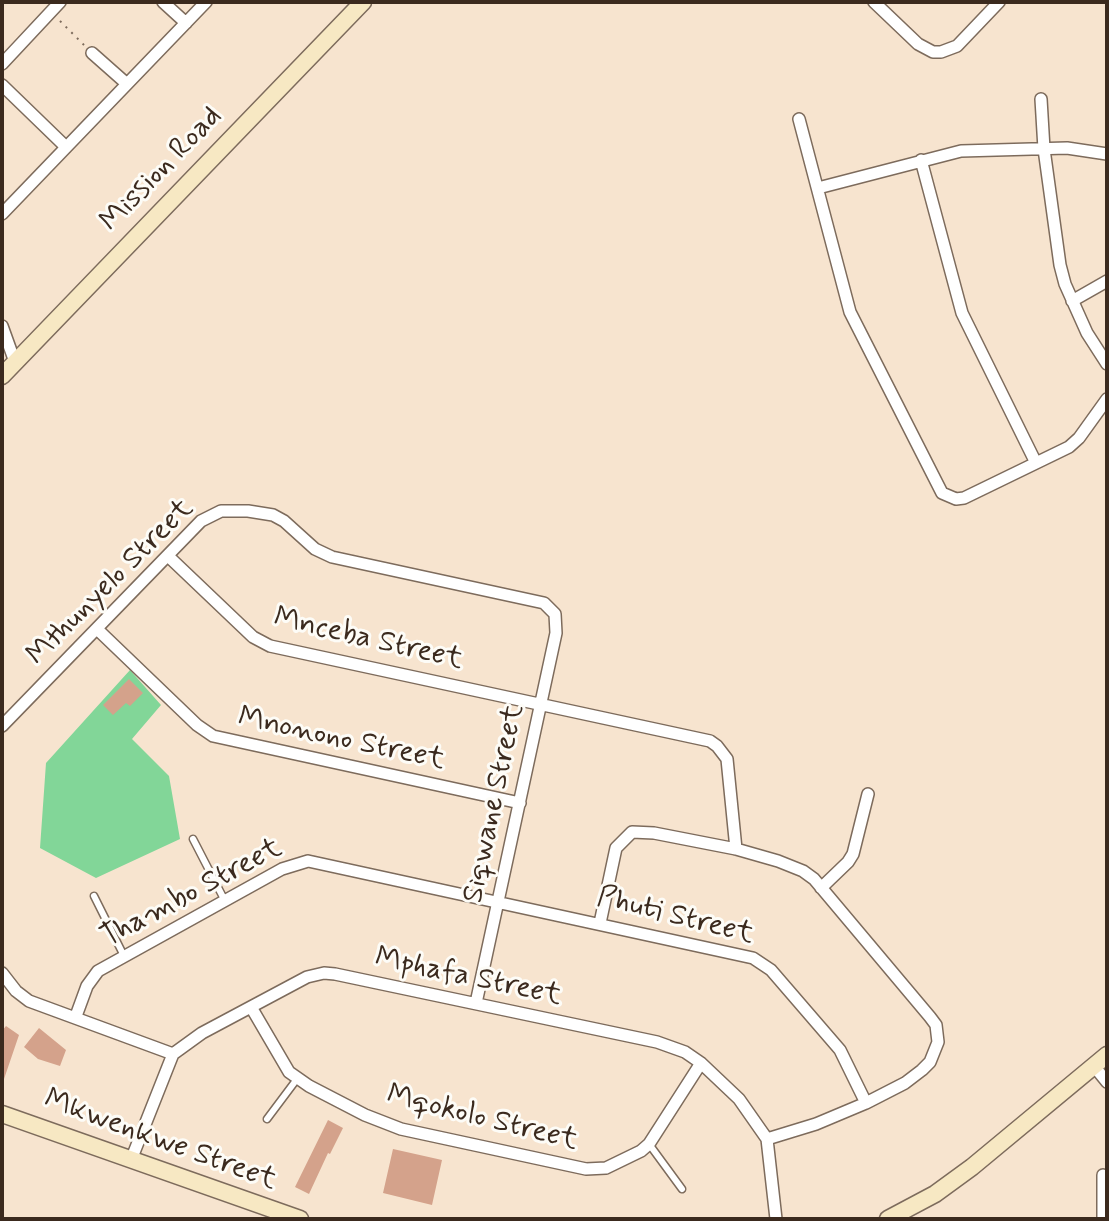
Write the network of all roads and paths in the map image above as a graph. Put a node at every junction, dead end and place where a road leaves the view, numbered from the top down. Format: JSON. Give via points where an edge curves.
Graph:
{"nodes":[{"id":1,"x":40,"y":2,"type":"edge"},
{"id":2,"x":60,"y":2,"type":"edge"},
{"id":3,"x":163,"y":2,"type":"edge"},
{"id":4,"x":206,"y":2,"type":"edge"},
{"id":5,"x":363,"y":2,"type":"edge"},
{"id":6,"x":874,"y":2,"type":"edge"},
{"id":7,"x":999,"y":2,"type":"edge"},
{"id":8,"x":51,"y":12,"type":"junction"},
{"id":9,"x":186,"y":23,"type":"junction"},
{"id":10,"x":92,"y":53,"type":"joint"},
{"id":11,"x":2,"y":64,"type":"edge"},
{"id":12,"x":127,"y":84,"type":"junction"},
{"id":13,"x":2,"y":85,"type":"edge"},
{"id":14,"x":1041,"y":99,"type":"dead end"},
{"id":15,"x":799,"y":119,"type":"dead end"},
{"id":16,"x":66,"y":147,"type":"junction"},
{"id":17,"x":1044,"y":149,"type":"junction"},
{"id":18,"x":1107,"y":154,"type":"edge"},
{"id":19,"x":921,"y":160,"type":"junction"},
{"id":20,"x":818,"y":188,"type":"junction"},
{"id":21,"x":3,"y":212,"type":"edge"},
{"id":22,"x":1107,"y":281,"type":"edge"},
{"id":23,"x":1072,"y":301,"type":"junction"},
{"id":24,"x":2,"y":326,"type":"edge"},
{"id":25,"x":15,"y":362,"type":"junction"},
{"id":26,"x":1107,"y":364,"type":"edge"},
{"id":27,"x":2,"y":376,"type":"edge"},
{"id":28,"x":1107,"y":399,"type":"edge"},
{"id":29,"x":1036,"y":463,"type":"junction"},
{"id":30,"x":168,"y":556,"type":"junction"},
{"id":31,"x":555,"y":614,"type":"joint"},
{"id":32,"x":97,"y":629,"type":"junction"},
{"id":33,"x":540,"y":705,"type":"junction"},
{"id":34,"x":2,"y":726,"type":"edge"},
{"id":35,"x":868,"y":794,"type":"dead end"},
{"id":36,"x":520,"y":803,"type":"junction"},
{"id":37,"x":193,"y":839,"type":"dead end"},
{"id":38,"x":736,"y":849,"type":"junction"},
{"id":39,"x":821,"y":888,"type":"junction"},
{"id":40,"x":94,"y":896,"type":"dead end"},
{"id":41,"x":225,"y":901,"type":"junction"},
{"id":42,"x":499,"y":902,"type":"junction"},
{"id":43,"x":600,"y":923,"type":"junction"},
{"id":44,"x":124,"y":956,"type":"junction"},
{"id":45,"x":2,"y":973,"type":"edge"},
{"id":46,"x":476,"y":1003,"type":"junction"},
{"id":47,"x":251,"y":1007,"type":"junction"},
{"id":48,"x":76,"y":1016,"type":"junction"},
{"id":49,"x":173,"y":1054,"type":"junction"},
{"id":50,"x":1100,"y":1061,"type":"edge"},
{"id":51,"x":701,"y":1063,"type":"junction"},
{"id":52,"x":297,"y":1079,"type":"junction"},
{"id":53,"x":1107,"y":1082,"type":"edge"},
{"id":54,"x":866,"y":1103,"type":"junction"},
{"id":55,"x":2,"y":1114,"type":"edge"},
{"id":56,"x":267,"y":1119,"type":"dead end"},
{"id":57,"x":767,"y":1139,"type":"junction"},
{"id":58,"x":649,"y":1144,"type":"junction"},
{"id":59,"x":131,"y":1160,"type":"junction"},
{"id":60,"x":1103,"y":1175,"type":"dead end"},
{"id":61,"x":682,"y":1189,"type":"dead end"},
{"id":62,"x":300,"y":1219,"type":"edge"},
{"id":63,"x":776,"y":1219,"type":"edge"},
{"id":64,"x":888,"y":1219,"type":"edge"},
{"id":65,"x":1103,"y":1219,"type":"edge"}],
"edges":[{"from":1,"to":8,"type":"street"},
{"from":2,"to":8,"type":"street"},
{"from":3,"to":9,"type":"street"},
{"from":4,"to":9,"type":"street"},
{"from":5,"to":25,"type":"street","name":"Mission Road"},
{"from":6,"to":7,"type":"street","via":[[918,44],[941,52],[957,46]]},
{"from":8,"to":10,"type":"path"},
{"from":8,"to":11,"type":"street"},
{"from":9,"to":12,"type":"street"},
{"from":10,"to":12,"type":"street"},
{"from":12,"to":16,"type":"street"},
{"from":13,"to":16,"type":"street"},
{"from":14,"to":17,"type":"street"},
{"from":15,"to":20,"type":"street"},
{"from":16,"to":21,"type":"street"},
{"from":17,"to":18,"type":"street"},
{"from":17,"to":19,"type":"street","via":[[961,151]]},
{"from":17,"to":23,"type":"street","via":[[1060,265]]},
{"from":19,"to":20,"type":"street"},
{"from":19,"to":29,"type":"street","via":[[962,313]]},
{"from":20,"to":29,"type":"street","via":[[855,325],[937,488],[948,498],[964,498]]},
{"from":22,"to":23,"type":"street"},
{"from":23,"to":26,"type":"street"},
{"from":24,"to":25,"type":"street"},
{"from":25,"to":27,"type":"street","name":"Mission Road"},
{"from":28,"to":29,"type":"street","via":[[1079,438]]},
{"from":30,"to":31,"type":"street","name":"Mthunyelo Street","via":[[201,521],[221,511],[259,512],[284,521],[323,554],[537,600]]},
{"from":30,"to":32,"type":"street","name":"Mthunyelo Street"},
{"from":30,"to":33,"type":"street","name":"Mnceba Street","via":[[259,641]]},
{"from":31,"to":33,"type":"street","name":"Siqwane Street","via":[[556,633]]},
{"from":32,"to":34,"type":"street","name":"Mthunyelo Street"},
{"from":32,"to":36,"type":"street","name":"Mnonono Street","via":[[213,736]]},
{"from":33,"to":36,"type":"street","name":"Siqwane Street"},
{"from":33,"to":38,"type":"street","name":"Mnceba Street","via":[[717,746],[727,759]]},
{"from":35,"to":39,"type":"street","via":[[853,854]]},
{"from":36,"to":42,"type":"street","name":"Siqwane Street"},
{"from":37,"to":41,"type":"lane"},
{"from":38,"to":39,"type":"street","via":[[793,866]]},
{"from":38,"to":43,"type":"street","via":[[632,832],[616,848]]},
{"from":39,"to":54,"type":"street","via":[[930,1017],[938,1034],[935,1051],[922,1070]]},
{"from":40,"to":44,"type":"lane"},
{"from":41,"to":42,"type":"street","name":"Thambo Street","via":[[291,864],[308,861]]},
{"from":41,"to":44,"type":"street","name":"Thambo Street"},
{"from":42,"to":43,"type":"street","name":"Phuti Street"},
{"from":42,"to":46,"type":"street","name":"Siqwane Street"},
{"from":43,"to":54,"type":"street","name":"Phuti Street","via":[[763,963],[840,1050]]},
{"from":44,"to":48,"type":"street","name":"Thambo Street","via":[[92,976]]},
{"from":45,"to":48,"type":"street","via":[[29,1001]]},
{"from":46,"to":47,"type":"street","name":"Mphafa Street","via":[[324,973]]},
{"from":46,"to":51,"type":"street","name":"Mphafa Street","via":[[657,1042]]},
{"from":47,"to":49,"type":"street","name":"Mphafa Street"},
{"from":47,"to":52,"type":"street","name":"Mqokolo Street"},
{"from":48,"to":49,"type":"street"},
{"from":49,"to":59,"type":"street"},
{"from":50,"to":53,"type":"street"},
{"from":50,"to":64,"type":"street","via":[[972,1167]]},
{"from":51,"to":57,"type":"street","name":"Mphafa Street","via":[[739,1099]]},
{"from":51,"to":58,"type":"street","name":"Mqokolo Street"},
{"from":52,"to":56,"type":"lane"},
{"from":52,"to":58,"type":"street","name":"Mqokolo Street","via":[[389,1126],[586,1169],[606,1168]]},
{"from":54,"to":57,"type":"street"},
{"from":55,"to":59,"type":"street","name":"Mkwenkwe Street"},
{"from":57,"to":63,"type":"street","name":"Mphafa Street"},
{"from":58,"to":61,"type":"lane"},
{"from":59,"to":62,"type":"street","name":"Mkwenkwe Street"},
{"from":60,"to":65,"type":"street"}]}
